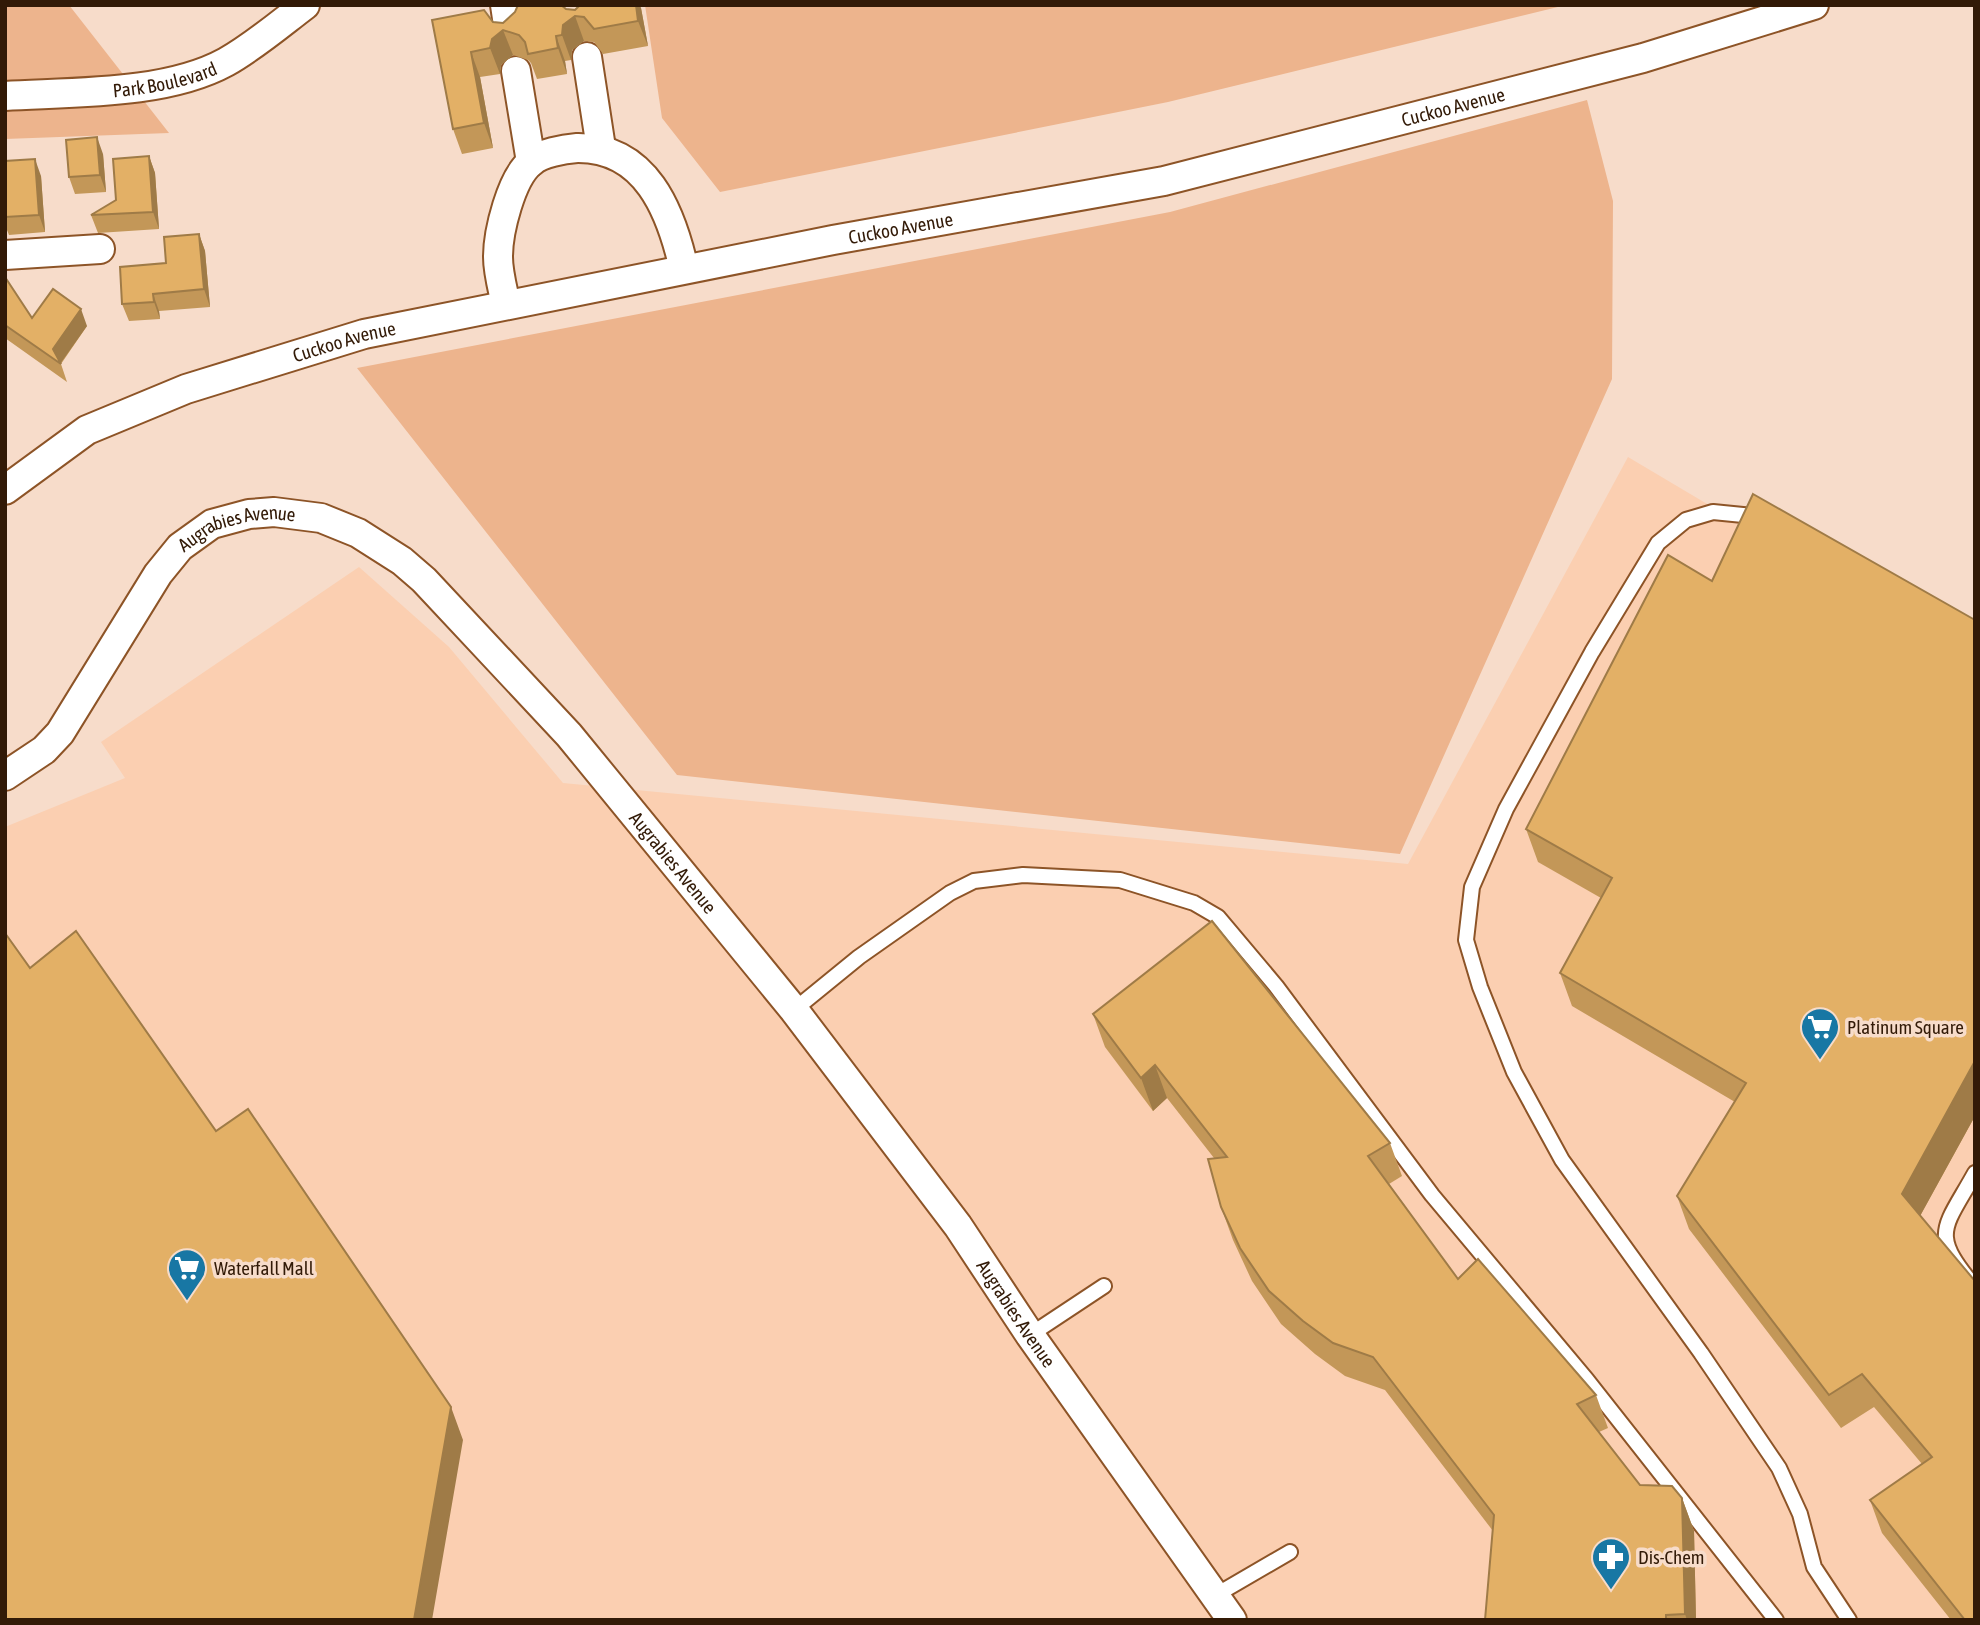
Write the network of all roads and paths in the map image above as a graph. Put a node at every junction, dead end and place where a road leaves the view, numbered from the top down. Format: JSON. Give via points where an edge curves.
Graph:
{"nodes":[{"id":1,"x":304,"y":5,"type":"edge"},
{"id":2,"x":1814,"y":5,"type":"edge"},
{"id":3,"x":587,"y":57,"type":"dead end"},
{"id":4,"x":516,"y":71,"type":"dead end"},
{"id":5,"x":5,"y":96,"type":"edge"},
{"id":6,"x":601,"y":148,"type":"junction"},
{"id":7,"x":531,"y":162,"type":"junction"},
{"id":8,"x":100,"y":249,"type":"dead end"},
{"id":9,"x":5,"y":255,"type":"edge"},
{"id":10,"x":684,"y":269,"type":"junction"},
{"id":11,"x":506,"y":305,"type":"junction"},
{"id":12,"x":5,"y":490,"type":"edge"},
{"id":13,"x":1779,"y":524,"type":"edge"},
{"id":14,"x":5,"y":776,"type":"edge"},
{"id":15,"x":794,"y":1010,"type":"junction"},
{"id":16,"x":1975,"y":1173,"type":"edge"},
{"id":17,"x":1104,"y":1286,"type":"dead end"},
{"id":18,"x":1975,"y":1287,"type":"edge"},
{"id":19,"x":1030,"y":1335,"type":"junction"},
{"id":20,"x":1290,"y":1552,"type":"dead end"},
{"id":21,"x":1216,"y":1595,"type":"junction"},
{"id":22,"x":1232,"y":1620,"type":"edge"},
{"id":23,"x":1776,"y":1620,"type":"edge"},
{"id":24,"x":1849,"y":1620,"type":"edge"}],
"edges":[{"from":1,"to":5,"type":"street","name":"Park Boulevard","via":[[226,62],[194,75],[153,85]]},
{"from":2,"to":10,"type":"street","name":"Cuckoo Avenue","via":[[1643,58],[1164,181]]},
{"from":3,"to":6,"type":"street"},
{"from":4,"to":7,"type":"street"},
{"from":6,"to":7,"type":"street","via":[[566,149]]},
{"from":6,"to":10,"type":"street","via":[[629,164],[656,191],[675,232]]},
{"from":7,"to":11,"type":"street","via":[[513,189],[502,223],[498,257]]},
{"from":8,"to":9,"type":"street"},
{"from":10,"to":11,"type":"street","name":"Cuckoo Avenue"},
{"from":11,"to":12,"type":"street","name":"Cuckoo Avenue","via":[[364,334],[186,389],[87,430]]},
{"from":13,"to":24,"type":"lane","via":[[1768,518],[1713,512],[1686,520],[1658,543],[1506,809],[1472,887],[1466,940],[1514,1072],[1562,1160],[1773,1459],[1800,1514],[1814,1567]]},
{"from":14,"to":15,"type":"street","name":"Augrabies Avenue","via":[[44,750],[60,733],[158,574],[180,547],[212,524],[231,518],[274,512],[321,518],[382,547],[424,580],[569,735]]},
{"from":15,"to":19,"type":"street","name":"Augrabies Avenue","via":[[958,1226]]},
{"from":15,"to":23,"type":"lane","via":[[859,957],[974,881],[1023,875],[1120,880],[1194,903],[1218,917],[1253,956],[1432,1195],[1587,1380]]},
{"from":16,"to":18,"type":"lane","via":[[1947,1223],[1944,1241],[1954,1263]]},
{"from":17,"to":19,"type":"lane"},
{"from":19,"to":21,"type":"street","name":"Augrabies Avenue"},
{"from":20,"to":21,"type":"lane"},
{"from":21,"to":22,"type":"street","name":"Augrabies Avenue"}]}
